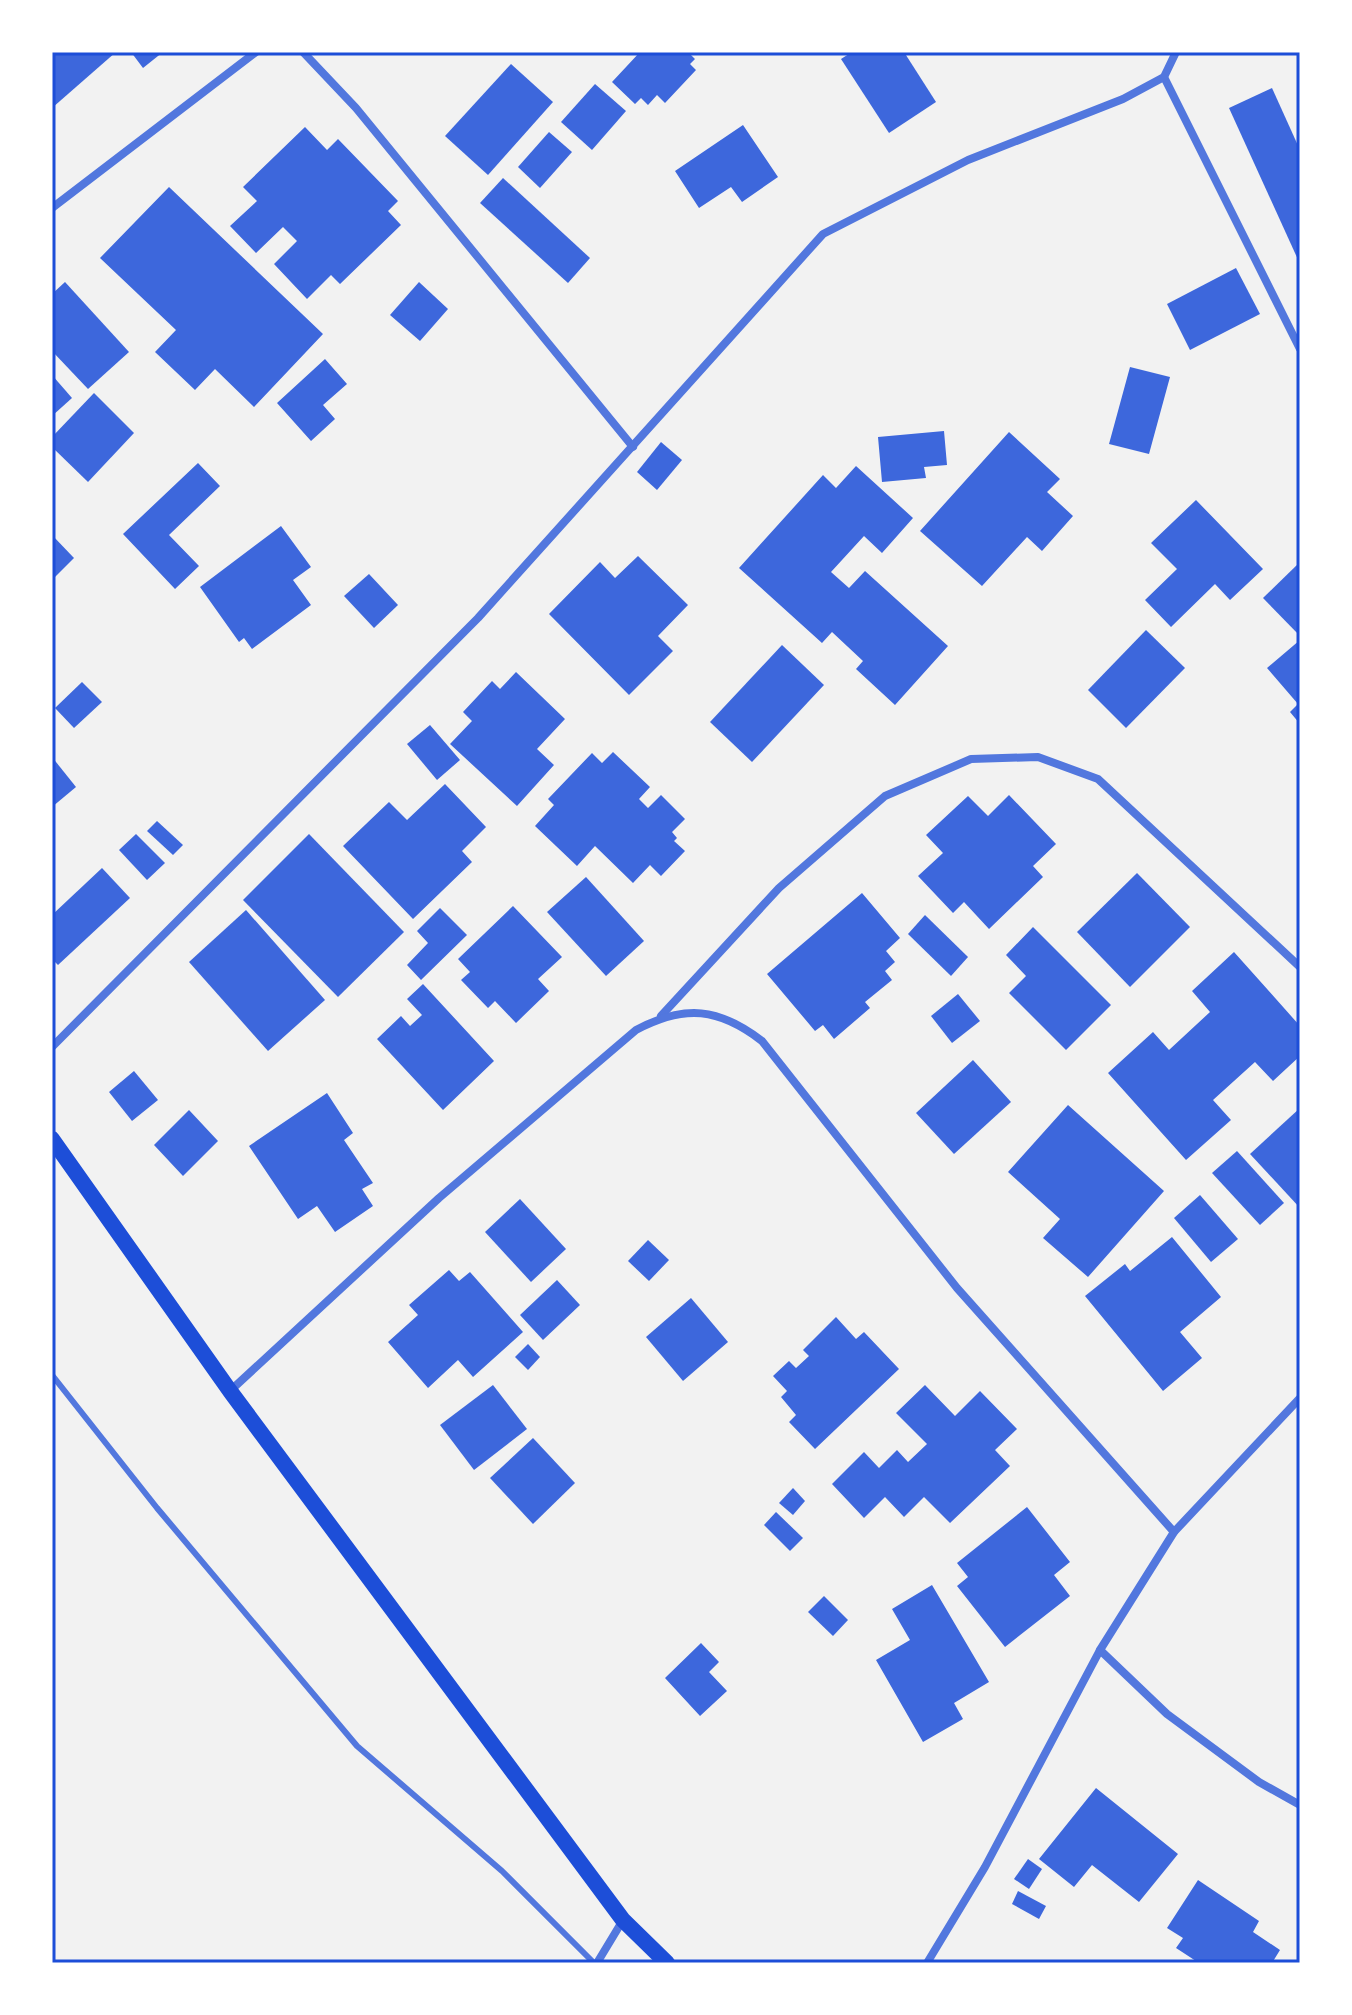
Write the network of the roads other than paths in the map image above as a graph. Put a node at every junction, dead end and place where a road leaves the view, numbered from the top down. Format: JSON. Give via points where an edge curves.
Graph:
{"nodes":[{"id":1,"x":256,"y":52,"type":"edge"},
{"id":2,"x":303,"y":52,"type":"edge"},
{"id":3,"x":1176,"y":52,"type":"edge"},
{"id":4,"x":1164,"y":77,"type":"junction"},
{"id":5,"x":52,"y":208,"type":"edge"},
{"id":6,"x":1300,"y":349,"type":"edge"},
{"id":7,"x":633,"y":447,"type":"junction"},
{"id":8,"x":1300,"y":967,"type":"edge"},
{"id":9,"x":660,"y":1017,"type":"junction"},
{"id":10,"x":52,"y":1047,"type":"edge"},
{"id":11,"x":52,"y":1139,"type":"edge"},
{"id":12,"x":52,"y":1375,"type":"edge"},
{"id":13,"x":230,"y":1391,"type":"junction"},
{"id":14,"x":1300,"y":1398,"type":"edge"},
{"id":15,"x":1174,"y":1532,"type":"junction"},
{"id":16,"x":1100,"y":1650,"type":"junction"},
{"id":17,"x":1300,"y":1805,"type":"edge"},
{"id":18,"x":623,"y":1920,"type":"junction"},
{"id":19,"x":595,"y":1963,"type":"edge"},
{"id":20,"x":667,"y":1963,"type":"edge"},
{"id":21,"x":927,"y":1963,"type":"edge"}],
"edges":[{"from":1,"to":5,"type":"street"},
{"from":2,"to":7,"type":"street","via":[[356,108]]},
{"from":3,"to":4,"type":"street"},
{"from":4,"to":6,"type":"street"},
{"from":4,"to":7,"type":"street","via":[[1123,99],[968,160],[823,234]]},
{"from":7,"to":10,"type":"street","via":[[467,630]]},
{"from":8,"to":9,"type":"street","via":[[1098,779],[1038,757],[971,759],[885,796],[779,888]]},
{"from":9,"to":13,"type":"street","via":[[636,1030],[439,1198]]},
{"from":9,"to":15,"type":"street","via":[[715,1014],[762,1041],[957,1288]]},
{"from":11,"to":13,"type":"main road"},
{"from":12,"to":19,"type":"lane","via":[[357,1746],[502,1871]]},
{"from":13,"to":18,"type":"main road"},
{"from":14,"to":15,"type":"street"},
{"from":15,"to":16,"type":"street"},
{"from":16,"to":17,"type":"street","via":[[1167,1714],[1259,1782]]},
{"from":16,"to":21,"type":"street","via":[[985,1867]]},
{"from":18,"to":19,"type":"street"},
{"from":18,"to":20,"type":"main road"}]}
